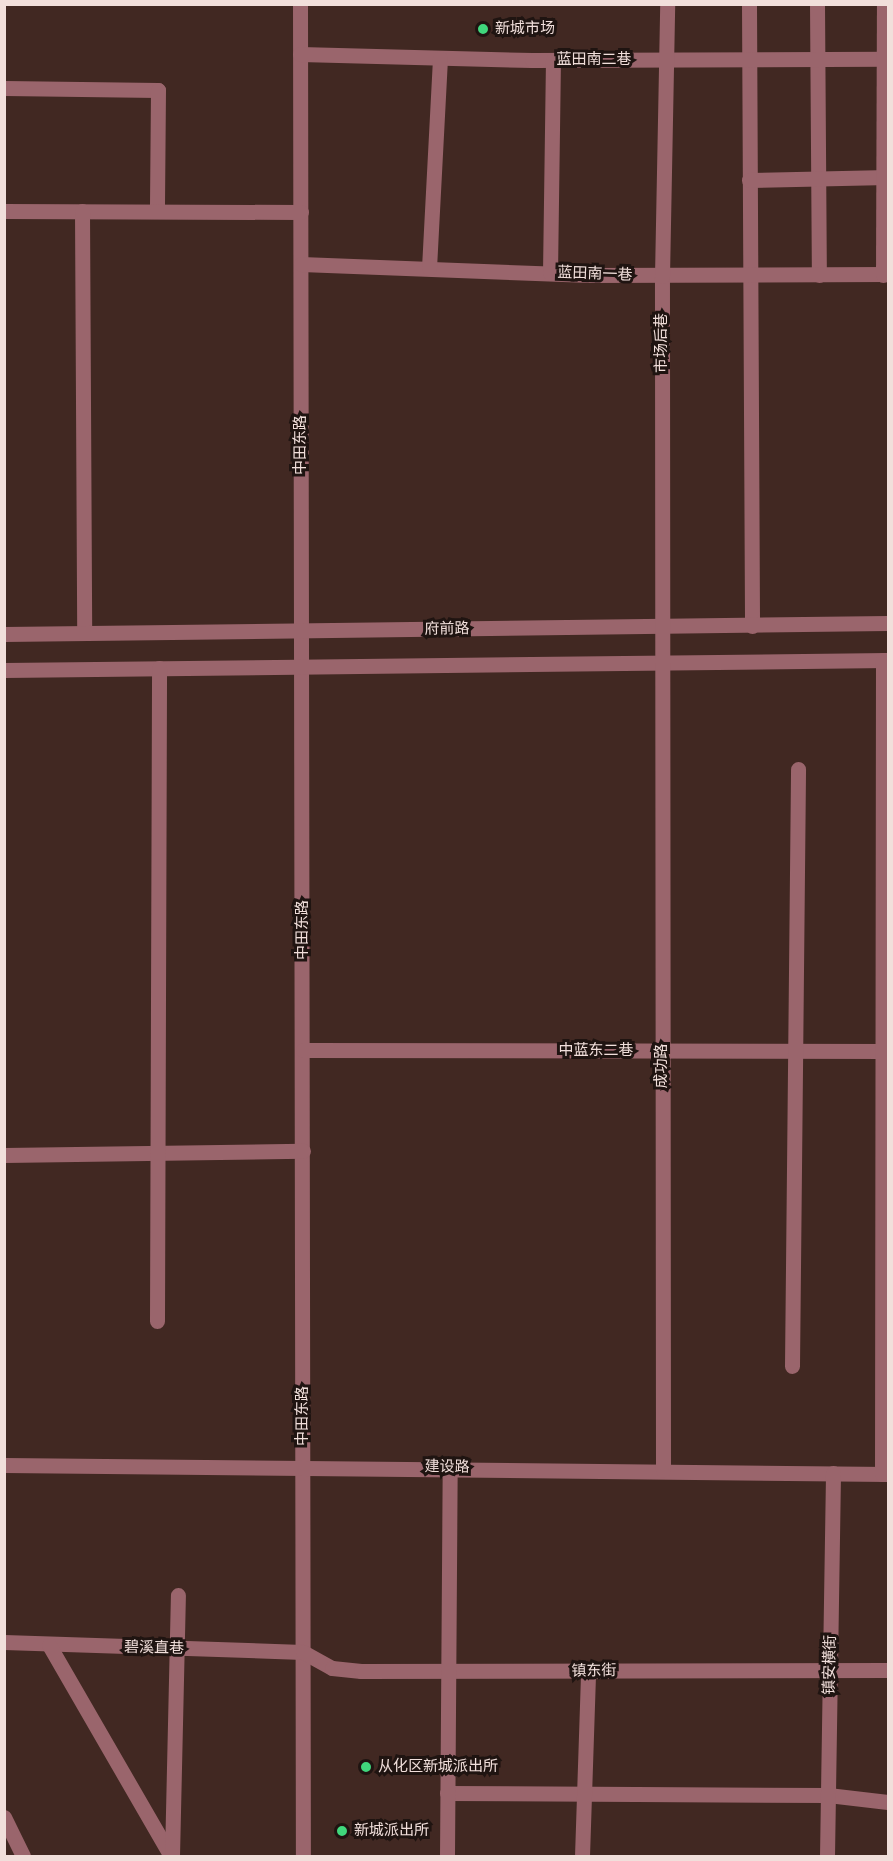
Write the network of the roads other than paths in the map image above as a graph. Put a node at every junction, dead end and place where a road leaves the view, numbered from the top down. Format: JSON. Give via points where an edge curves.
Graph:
{"nodes":[{"id":1,"x":300,"y":4,"type":"edge"},
{"id":2,"x":666,"y":4,"type":"edge"},
{"id":3,"x":749,"y":4,"type":"edge"},
{"id":4,"x":817,"y":4,"type":"edge"},
{"id":5,"x":884,"y":4,"type":"edge"},
{"id":6,"x":300,"y":54,"type":"junction"},
{"id":7,"x":440,"y":58,"type":"junction"},
{"id":8,"x":886,"y":59,"type":"edge"},
{"id":9,"x":553,"y":60,"type":"junction"},
{"id":10,"x":666,"y":60,"type":"junction"},
{"id":11,"x":815,"y":60,"type":"junction"},
{"id":12,"x":749,"y":61,"type":"junction"},
{"id":13,"x":4,"y":88,"type":"edge"},
{"id":14,"x":886,"y":177,"type":"edge"},
{"id":15,"x":817,"y":178,"type":"junction"},
{"id":16,"x":749,"y":180,"type":"junction"},
{"id":17,"x":4,"y":211,"type":"edge"},
{"id":18,"x":82,"y":211,"type":"junction"},
{"id":19,"x":157,"y":211,"type":"junction"},
{"id":20,"x":300,"y":212,"type":"junction"},
{"id":21,"x":301,"y":264,"type":"junction"},
{"id":22,"x":429,"y":268,"type":"junction"},
{"id":23,"x":550,"y":273,"type":"junction"},
{"id":24,"x":886,"y":274,"type":"edge"},
{"id":25,"x":748,"y":275,"type":"junction"},
{"id":26,"x":819,"y":275,"type":"junction"},
{"id":27,"x":662,"y":276,"type":"junction"},
{"id":28,"x":888,"y":623,"type":"edge"},
{"id":29,"x":752,"y":626,"type":"junction"},
{"id":30,"x":662,"y":627,"type":"junction"},
{"id":31,"x":301,"y":631,"type":"junction"},
{"id":32,"x":84,"y":633,"type":"junction"},
{"id":33,"x":4,"y":634,"type":"edge"},
{"id":34,"x":886,"y":660,"type":"edge"},
{"id":35,"x":662,"y":663,"type":"junction"},
{"id":36,"x":303,"y":667,"type":"junction"},
{"id":37,"x":159,"y":668,"type":"junction"},
{"id":38,"x":4,"y":670,"type":"edge"},
{"id":39,"x":798,"y":769,"type":"dead end"},
{"id":40,"x":303,"y":1050,"type":"junction"},
{"id":41,"x":797,"y":1051,"type":"junction"},
{"id":42,"x":886,"y":1051,"type":"edge"},
{"id":43,"x":662,"y":1052,"type":"junction"},
{"id":44,"x":303,"y":1151,"type":"junction"},
{"id":45,"x":157,"y":1153,"type":"junction"},
{"id":46,"x":4,"y":1155,"type":"edge"},
{"id":47,"x":886,"y":1261,"type":"edge"},
{"id":48,"x":157,"y":1321,"type":"dead end"},
{"id":49,"x":792,"y":1366,"type":"dead end"},
{"id":50,"x":4,"y":1465,"type":"edge"},
{"id":51,"x":303,"y":1465,"type":"junction"},
{"id":52,"x":450,"y":1467,"type":"junction"},
{"id":53,"x":663,"y":1470,"type":"junction"},
{"id":54,"x":833,"y":1473,"type":"junction"},
{"id":55,"x":885,"y":1474,"type":"edge"},
{"id":56,"x":178,"y":1595,"type":"dead end"},
{"id":57,"x":4,"y":1642,"type":"edge"},
{"id":58,"x":49,"y":1645,"type":"junction"},
{"id":59,"x":176,"y":1648,"type":"junction"},
{"id":60,"x":303,"y":1652,"type":"junction"},
{"id":61,"x":888,"y":1670,"type":"edge"},
{"id":62,"x":588,"y":1671,"type":"junction"},
{"id":63,"x":830,"y":1671,"type":"junction"},
{"id":64,"x":447,"y":1672,"type":"junction"},
{"id":65,"x":447,"y":1793,"type":"junction"},
{"id":66,"x":584,"y":1794,"type":"junction"},
{"id":67,"x":828,"y":1795,"type":"junction"},
{"id":68,"x":888,"y":1802,"type":"edge"},
{"id":69,"x":4,"y":1817,"type":"edge"},
{"id":70,"x":23,"y":1857,"type":"edge"},
{"id":71,"x":172,"y":1857,"type":"edge"},
{"id":72,"x":303,"y":1857,"type":"edge"},
{"id":73,"x":447,"y":1857,"type":"edge"},
{"id":74,"x":582,"y":1857,"type":"edge"},
{"id":75,"x":827,"y":1857,"type":"edge"}],
"edges":[{"from":1,"to":6,"type":"street","name":"中田东路"},
{"from":2,"to":10,"type":"street","name":"市场后巷"},
{"from":3,"to":12,"type":"street"},
{"from":4,"to":11,"type":"street"},
{"from":5,"to":8,"type":"street"},
{"from":6,"to":7,"type":"street","name":"蓝田南二巷"},
{"from":6,"to":20,"type":"street","name":"中田东路"},
{"from":7,"to":9,"type":"street","name":"蓝田南二巷"},
{"from":7,"to":22,"type":"street"},
{"from":8,"to":11,"type":"street","name":"蓝田南二巷"},
{"from":8,"to":14,"type":"street"},
{"from":9,"to":10,"type":"street","name":"蓝田南二巷"},
{"from":9,"to":23,"type":"street"},
{"from":10,"to":12,"type":"street","name":"蓝田南二巷"},
{"from":10,"to":27,"type":"street","name":"市场后巷"},
{"from":11,"to":12,"type":"street","name":"蓝田南二巷"},
{"from":11,"to":15,"type":"street"},
{"from":12,"to":16,"type":"street"},
{"from":13,"to":19,"type":"street","via":[[158,90]]},
{"from":14,"to":15,"type":"street"},
{"from":14,"to":24,"type":"street"},
{"from":15,"to":16,"type":"street"},
{"from":15,"to":26,"type":"street"},
{"from":16,"to":25,"type":"street"},
{"from":17,"to":18,"type":"street"},
{"from":18,"to":19,"type":"street"},
{"from":18,"to":32,"type":"street"},
{"from":19,"to":20,"type":"street"},
{"from":20,"to":21,"type":"street","name":"中田东路"},
{"from":21,"to":22,"type":"street","name":"蓝田南一巷"},
{"from":21,"to":31,"type":"street","name":"中田东路"},
{"from":22,"to":23,"type":"street","name":"蓝田南一巷"},
{"from":23,"to":27,"type":"street","name":"蓝田南一巷"},
{"from":24,"to":26,"type":"street","name":"蓝田南一巷"},
{"from":25,"to":26,"type":"street","name":"蓝田南一巷"},
{"from":25,"to":27,"type":"street","name":"蓝田南一巷"},
{"from":25,"to":29,"type":"street"},
{"from":27,"to":30,"type":"street","name":"市场后巷"},
{"from":28,"to":29,"type":"street","name":"府前路"},
{"from":29,"to":30,"type":"street","name":"府前路"},
{"from":30,"to":31,"type":"street","name":"府前路"},
{"from":30,"to":35,"type":"street","name":"市场后巷"},
{"from":31,"to":32,"type":"street","name":"府前路"},
{"from":31,"to":36,"type":"street","name":"中田东路"},
{"from":32,"to":33,"type":"street","name":"府前路"},
{"from":34,"to":35,"type":"street"},
{"from":34,"to":42,"type":"street"},
{"from":35,"to":36,"type":"street"},
{"from":35,"to":43,"type":"street","name":"成功路"},
{"from":36,"to":37,"type":"street"},
{"from":36,"to":40,"type":"street","name":"中田东路"},
{"from":37,"to":38,"type":"street"},
{"from":37,"to":45,"type":"street"},
{"from":39,"to":41,"type":"street"},
{"from":40,"to":43,"type":"street","name":"中蓝东二巷"},
{"from":40,"to":44,"type":"street","name":"中田东路"},
{"from":41,"to":42,"type":"street","name":"中蓝东二巷"},
{"from":41,"to":43,"type":"street","name":"中蓝东二巷"},
{"from":41,"to":49,"type":"street"},
{"from":42,"to":47,"type":"street"},
{"from":43,"to":53,"type":"street","name":"成功路"},
{"from":44,"to":45,"type":"street"},
{"from":44,"to":51,"type":"street","name":"中田东路"},
{"from":45,"to":46,"type":"street"},
{"from":45,"to":48,"type":"street"},
{"from":47,"to":55,"type":"street"},
{"from":50,"to":51,"type":"street","name":"建设路"},
{"from":51,"to":52,"type":"street","name":"建设路"},
{"from":51,"to":60,"type":"street","name":"中田东路"},
{"from":52,"to":53,"type":"street","name":"建设路"},
{"from":52,"to":64,"type":"street"},
{"from":53,"to":54,"type":"street","name":"建设路"},
{"from":54,"to":55,"type":"street","name":"建设路"},
{"from":54,"to":63,"type":"street","name":"镇安横街"},
{"from":56,"to":59,"type":"street"},
{"from":57,"to":58,"type":"street","name":"碧溪直巷"},
{"from":58,"to":59,"type":"street","name":"碧溪直巷"},
{"from":58,"to":71,"type":"street"},
{"from":59,"to":60,"type":"street","name":"碧溪直巷"},
{"from":59,"to":71,"type":"street"},
{"from":60,"to":64,"type":"street","name":"镇东街","via":[[332,1668]]},
{"from":60,"to":72,"type":"street","name":"中田东路"},
{"from":61,"to":63,"type":"street","name":"镇东街"},
{"from":62,"to":63,"type":"street","name":"镇东街"},
{"from":62,"to":64,"type":"street","name":"镇东街"},
{"from":62,"to":66,"type":"street"},
{"from":63,"to":67,"type":"street","name":"镇安横街"},
{"from":64,"to":65,"type":"street"},
{"from":65,"to":66,"type":"street"},
{"from":65,"to":73,"type":"street"},
{"from":66,"to":67,"type":"street"},
{"from":66,"to":74,"type":"street"},
{"from":67,"to":68,"type":"street"},
{"from":67,"to":75,"type":"street","name":"镇安横街"},
{"from":69,"to":70,"type":"street"}]}
